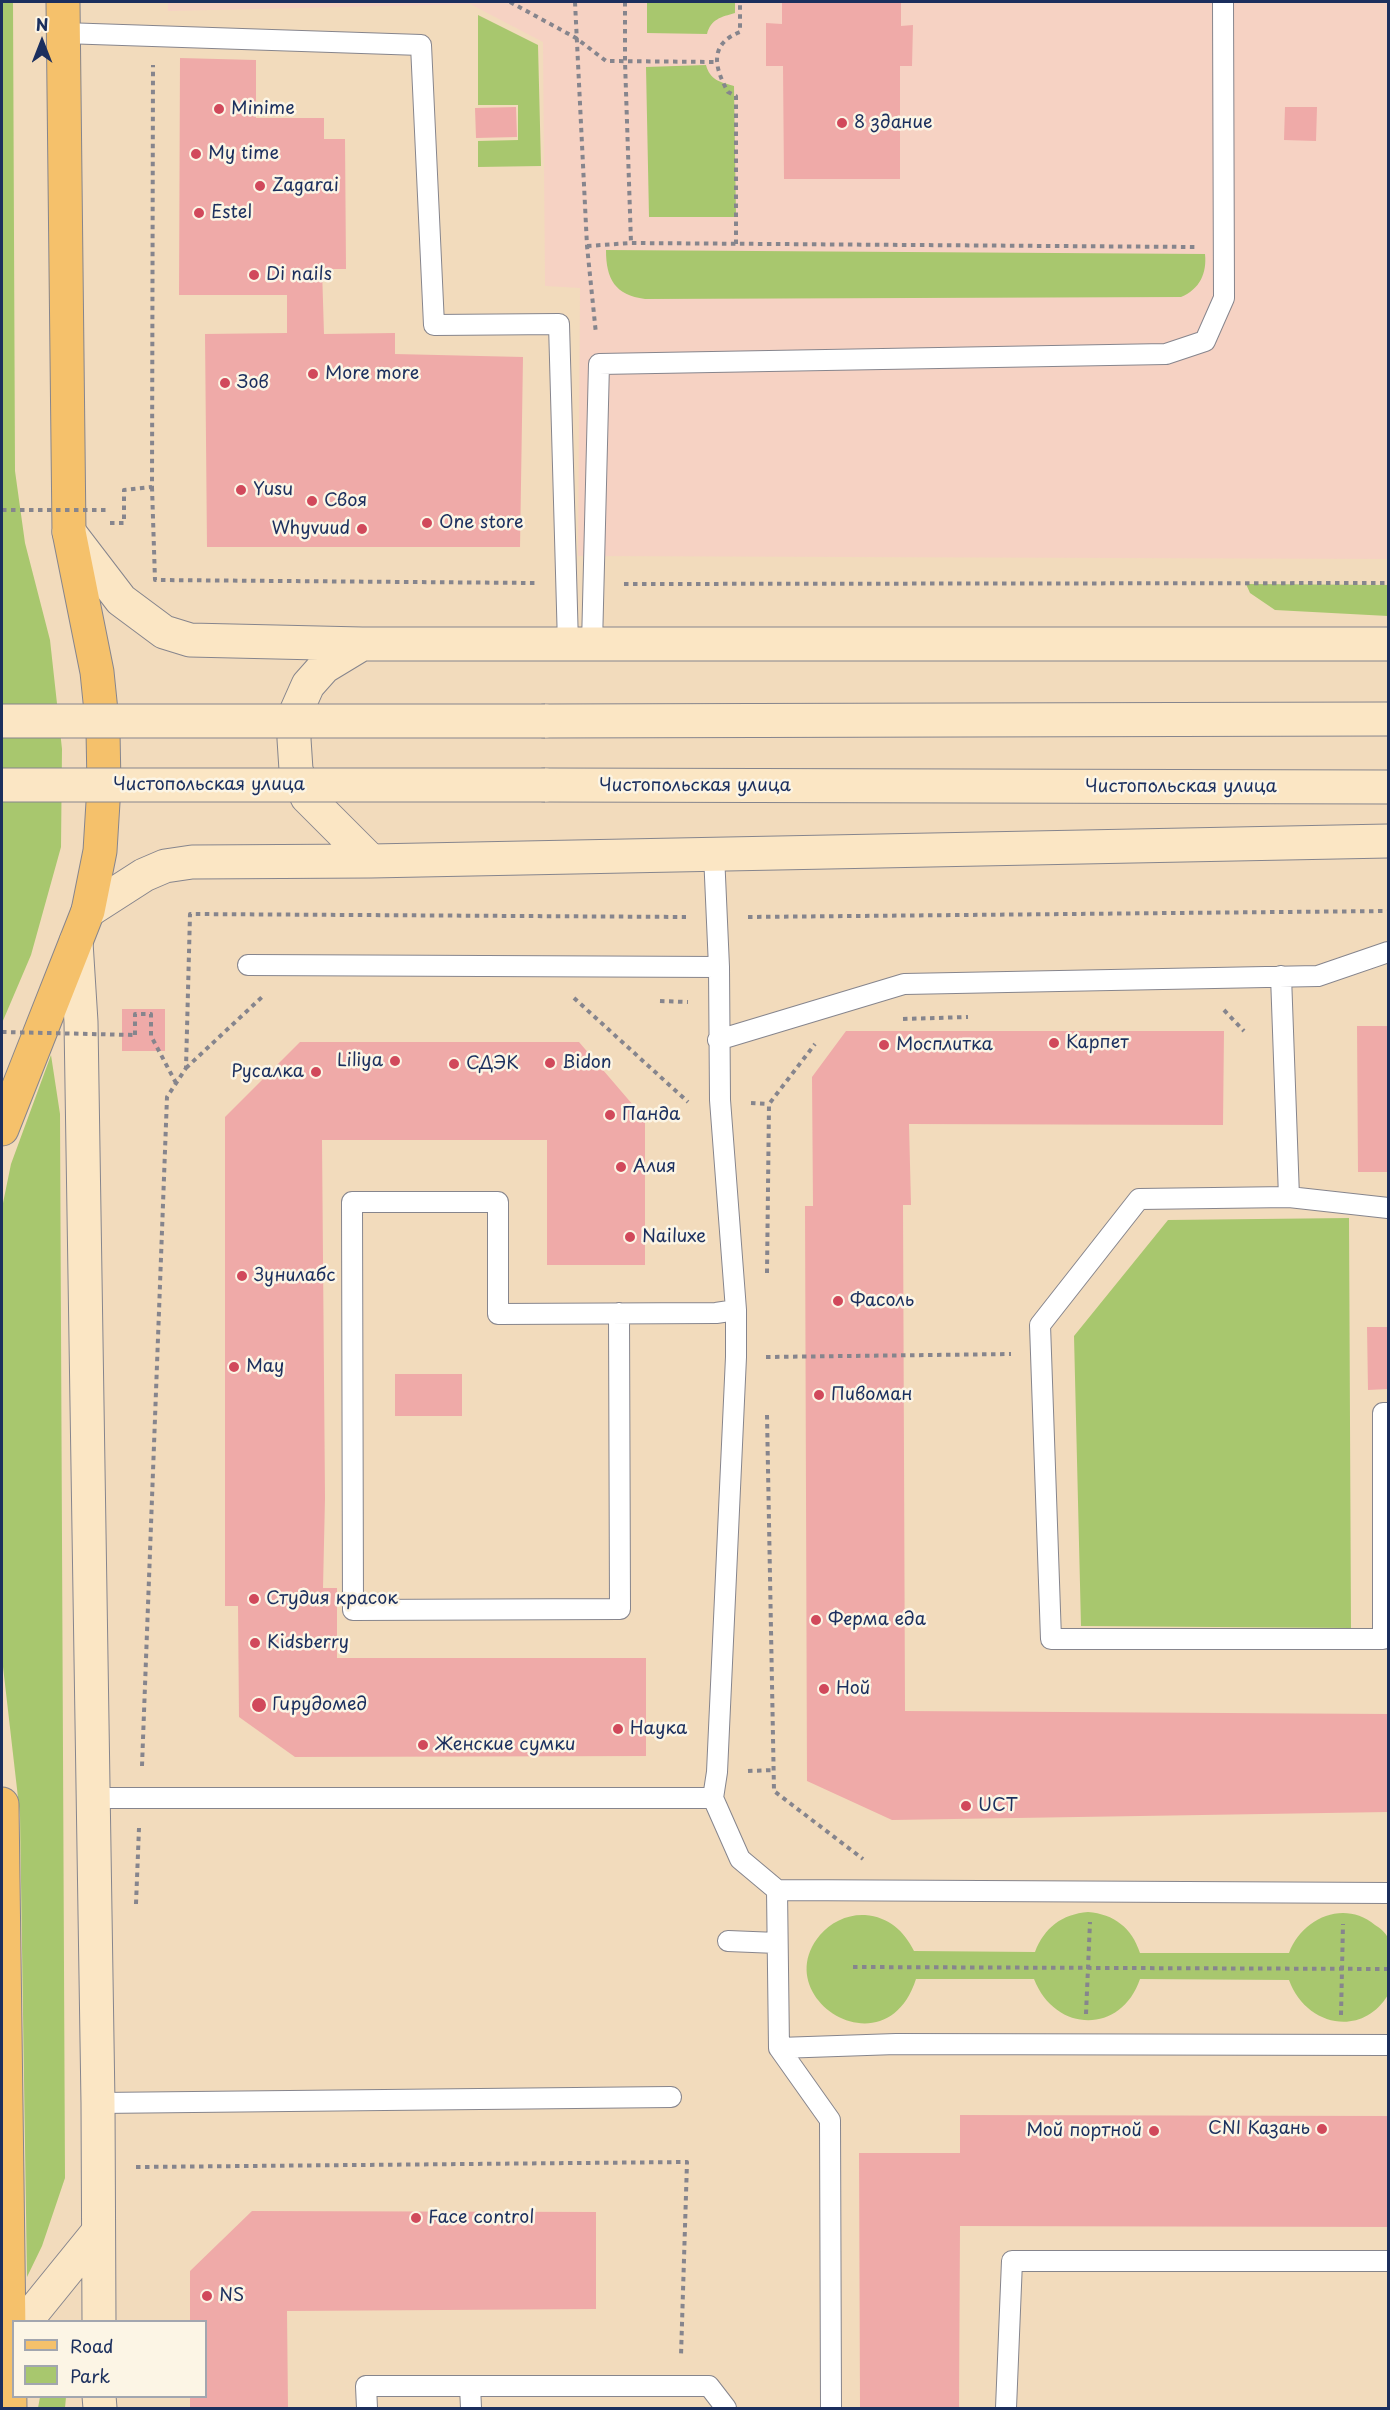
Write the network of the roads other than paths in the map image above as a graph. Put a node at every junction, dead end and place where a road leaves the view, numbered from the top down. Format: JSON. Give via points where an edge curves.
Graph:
{"nodes":[{"id":1,"x":1223,"y":2,"type":"edge"},
{"id":2,"x":63,"y":17,"type":"edge"},
{"id":3,"x":69,"y":532,"type":"junction"},
{"id":4,"x":362,"y":644,"type":"junction"},
{"id":5,"x":580,"y":644,"type":"junction"},
{"id":6,"x":1389,"y":644,"type":"edge"},
{"id":7,"x":1389,"y":719,"type":"edge"},
{"id":8,"x":2,"y":721,"type":"edge"},
{"id":9,"x":2,"y":785,"type":"edge"},
{"id":10,"x":1389,"y":787,"type":"edge"},
{"id":11,"x":1389,"y":841,"type":"edge"},
{"id":12,"x":714,"y":854,"type":"junction"},
{"id":13,"x":371,"y":861,"type":"junction"},
{"id":14,"x":88,"y":912,"type":"junction"},
{"id":15,"x":76,"y":942,"type":"junction"},
{"id":16,"x":1389,"y":951,"type":"edge"},
{"id":17,"x":248,"y":965,"type":"dead end"},
{"id":18,"x":719,"y":967,"type":"junction"},
{"id":19,"x":1281,"y":976,"type":"junction"},
{"id":20,"x":718,"y":1040,"type":"junction"},
{"id":21,"x":2,"y":1129,"type":"edge"},
{"id":22,"x":1289,"y":1197,"type":"junction"},
{"id":23,"x":1389,"y":1208,"type":"edge"},
{"id":24,"x":736,"y":1310,"type":"junction"},
{"id":25,"x":619,"y":1313,"type":"junction"},
{"id":26,"x":1389,"y":1413,"type":"edge"},
{"id":27,"x":94,"y":1798,"type":"junction"},
{"id":28,"x":713,"y":1798,"type":"junction"},
{"id":29,"x":2,"y":1804,"type":"edge"},
{"id":30,"x":777,"y":1890,"type":"junction"},
{"id":31,"x":1389,"y":1893,"type":"edge"},
{"id":32,"x":728,"y":1941,"type":"dead end"},
{"id":33,"x":777,"y":1943,"type":"junction"},
{"id":34,"x":1389,"y":2045,"type":"edge"},
{"id":35,"x":779,"y":2048,"type":"junction"},
{"id":36,"x":671,"y":2097,"type":"dead end"},
{"id":37,"x":98,"y":2103,"type":"junction"},
{"id":38,"x":98,"y":2232,"type":"junction"},
{"id":39,"x":1389,"y":2261,"type":"edge"},
{"id":40,"x":16,"y":2320,"type":"edge"},
{"id":41,"x":27,"y":2320,"type":"edge"},
{"id":42,"x":99,"y":2320,"type":"edge"},
{"id":43,"x":12,"y":2384,"type":"edge"},
{"id":44,"x":471,"y":2386,"type":"junction"},
{"id":45,"x":10,"y":2409,"type":"edge"},
{"id":46,"x":367,"y":2409,"type":"edge"},
{"id":47,"x":471,"y":2409,"type":"edge"},
{"id":48,"x":726,"y":2409,"type":"edge"},
{"id":49,"x":831,"y":2409,"type":"edge"},
{"id":50,"x":1006,"y":2409,"type":"edge"}],
"edges":[{"from":1,"to":5,"type":"lane","via":[[1224,298],[1205,341],[1166,354],[599,364],[592,584]]},
{"from":2,"to":3,"type":"main road"},
{"from":2,"to":5,"type":"lane","via":[[153,36],[421,45],[434,325],[560,324],[566,584]]},
{"from":3,"to":4,"type":"main road","via":[[121,600],[164,632],[190,640]]},
{"from":3,"to":14,"type":"main road","via":[[95,663],[103,731],[100,851]]},
{"from":4,"to":5,"type":"main road"},
{"from":4,"to":13,"type":"main road","via":[[324,667],[308,685],[296,712],[294,739],[296,770],[307,797]]},
{"from":5,"to":6,"type":"main road"},
{"from":7,"to":8,"type":"main road","bridge":true},
{"from":9,"to":10,"type":"main road","name":"Чистопольская улица","bridge":true},
{"from":11,"to":12,"type":"main road"},
{"from":12,"to":13,"type":"main road"},
{"from":12,"to":18,"type":"lane"},
{"from":13,"to":14,"type":"main road","via":[[192,862],[144,875]]},
{"from":14,"to":15,"type":"main road"},
{"from":15,"to":21,"type":"main road"},
{"from":15,"to":27,"type":"main road","via":[[81,1022]]},
{"from":16,"to":19,"type":"lane","via":[[1318,976]]},
{"from":17,"to":18,"type":"lane"},
{"from":18,"to":20,"type":"lane"},
{"from":19,"to":20,"type":"lane","via":[[904,984]]},
{"from":19,"to":22,"type":"lane"},
{"from":20,"to":24,"type":"lane"},
{"from":22,"to":23,"type":"lane"},
{"from":22,"to":26,"type":"lane","via":[[1139,1199],[1040,1325],[1051,1639],[1383,1639],[1383,1413]]},
{"from":24,"to":25,"type":"lane"},
{"from":24,"to":28,"type":"lane","via":[[718,1760]]},
{"from":25,"to":25,"type":"lane","via":[[498,1314],[498,1202],[352,1202],[353,1610],[620,1609]]},
{"from":27,"to":28,"type":"lane"},
{"from":27,"to":37,"type":"main road"},
{"from":28,"to":30,"type":"lane","via":[[740,1859]]},
{"from":29,"to":40,"type":"main road"},
{"from":30,"to":31,"type":"lane"},
{"from":30,"to":33,"type":"lane"},
{"from":32,"to":33,"type":"lane"},
{"from":33,"to":35,"type":"lane"},
{"from":34,"to":35,"type":"lane","via":[[896,2044]]},
{"from":35,"to":49,"type":"lane","via":[[830,2121]]},
{"from":36,"to":37,"type":"lane"},
{"from":37,"to":38,"type":"main road"},
{"from":38,"to":41,"type":"main road"},
{"from":38,"to":42,"type":"main road"},
{"from":39,"to":50,"type":"lane","via":[[1012,2261]]},
{"from":43,"to":45,"type":"main road"},
{"from":44,"to":46,"type":"lane","via":[[366,2386]]},
{"from":44,"to":47,"type":"lane"},
{"from":44,"to":48,"type":"lane","via":[[709,2386]]}]}
